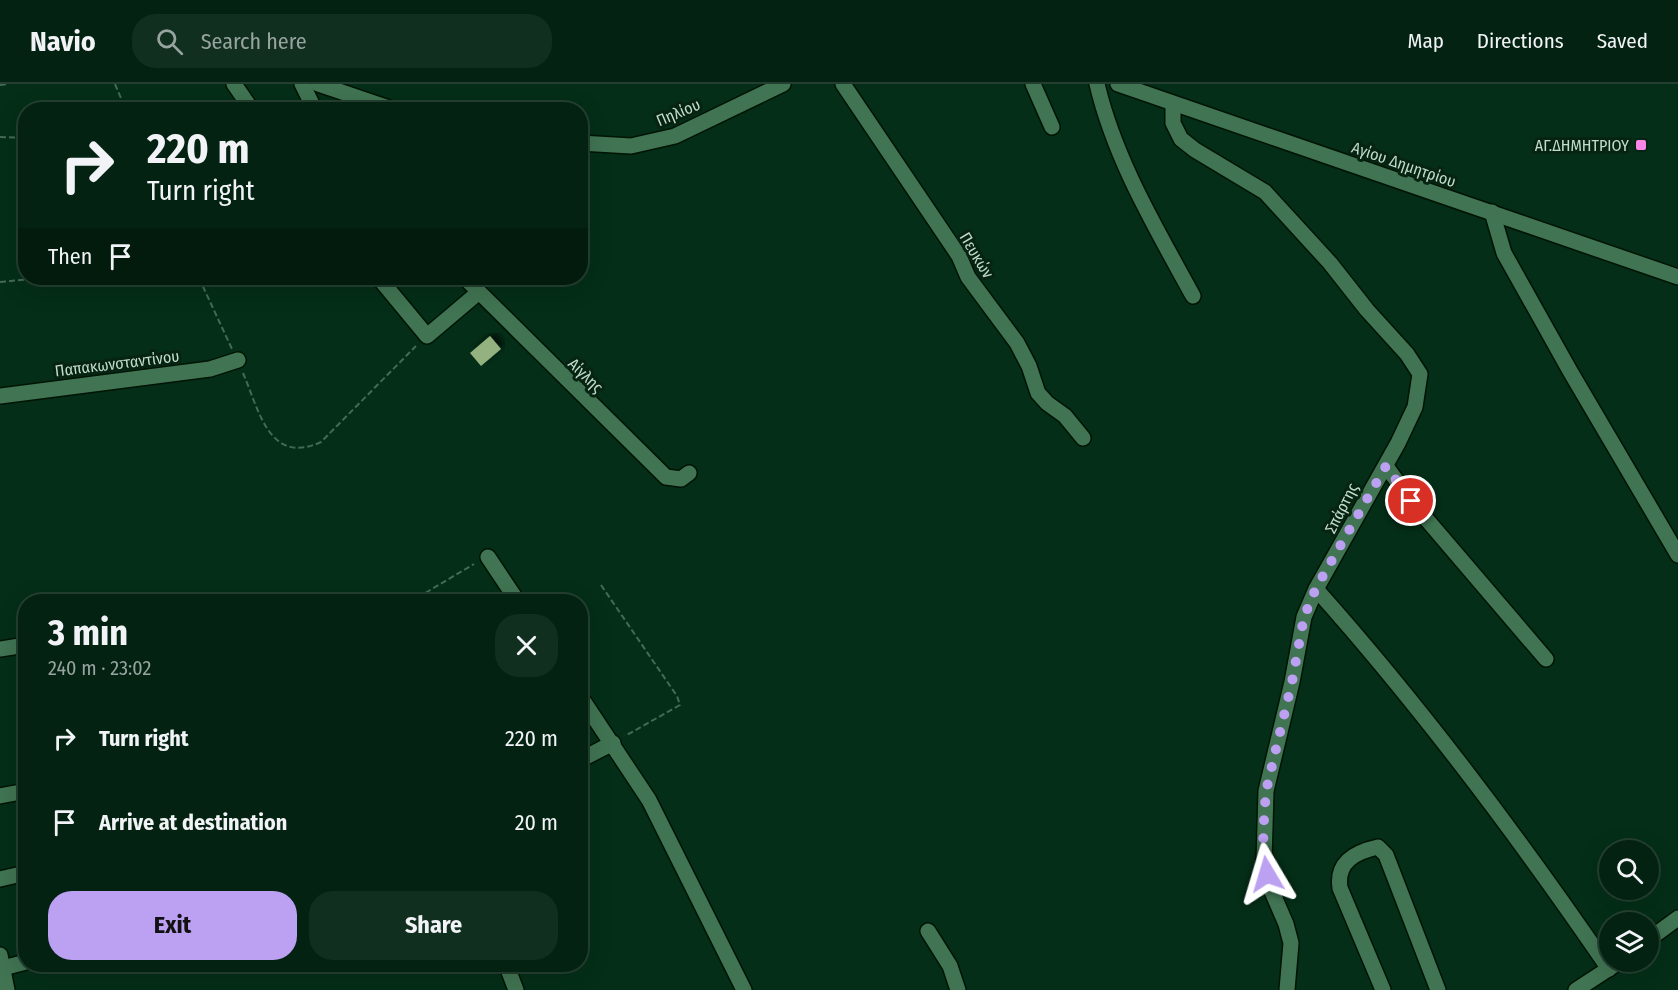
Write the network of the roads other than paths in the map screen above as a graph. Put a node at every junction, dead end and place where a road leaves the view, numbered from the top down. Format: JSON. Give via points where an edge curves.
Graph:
{"nodes":[{"id":1,"x":234,"y":84,"type":"edge"},
{"id":2,"x":302,"y":84,"type":"edge"},
{"id":3,"x":318,"y":84,"type":"edge"},
{"id":4,"x":783,"y":84,"type":"edge"},
{"id":5,"x":843,"y":84,"type":"edge"},
{"id":6,"x":1033,"y":84,"type":"edge"},
{"id":7,"x":1097,"y":84,"type":"edge"},
{"id":8,"x":1118,"y":84,"type":"edge"},
{"id":9,"x":246,"y":102,"type":"edge"},
{"id":10,"x":311,"y":102,"type":"edge"},
{"id":11,"x":371,"y":102,"type":"edge"},
{"id":12,"x":1173,"y":105,"type":"junction"},
{"id":13,"x":1052,"y":126,"type":"dead end"},
{"id":14,"x":588,"y":143,"type":"edge"},
{"id":15,"x":1492,"y":212,"type":"junction"},
{"id":16,"x":1678,"y":277,"type":"edge"},
{"id":17,"x":385,"y":285,"type":"edge"},
{"id":18,"x":472,"y":285,"type":"edge"},
{"id":19,"x":479,"y":292,"type":"junction"},
{"id":20,"x":1193,"y":296,"type":"dead end"},
{"id":21,"x":238,"y":360,"type":"road end"},
{"id":22,"x":0,"y":396,"type":"edge"},
{"id":23,"x":1083,"y":438,"type":"dead end"},
{"id":24,"x":1386,"y":466,"type":"junction"},
{"id":25,"x":689,"y":472,"type":"dead end"},
{"id":26,"x":1678,"y":555,"type":"edge"},
{"id":27,"x":488,"y":557,"type":"road end"},
{"id":28,"x":1316,"y":588,"type":"junction"},
{"id":29,"x":513,"y":594,"type":"edge"},
{"id":30,"x":18,"y":647,"type":"edge"},
{"id":31,"x":0,"y":650,"type":"edge"},
{"id":32,"x":1546,"y":659,"type":"dead end"},
{"id":33,"x":588,"y":707,"type":"edge"},
{"id":34,"x":613,"y":743,"type":"junction"},
{"id":35,"x":588,"y":756,"type":"edge"},
{"id":36,"x":18,"y":793,"type":"edge"},
{"id":37,"x":0,"y":796,"type":"edge"},
{"id":38,"x":18,"y":875,"type":"edge"},
{"id":39,"x":0,"y":879,"type":"edge"},
{"id":40,"x":1678,"y":918,"type":"edge"},
{"id":41,"x":928,"y":931,"type":"dead end"},
{"id":42,"x":1659,"y":932,"type":"edge"},
{"id":43,"x":1599,"y":945,"type":"edge"},
{"id":44,"x":18,"y":966,"type":"edge"},
{"id":45,"x":509,"y":972,"type":"edge"},
{"id":46,"x":1603,"y":972,"type":"edge"},
{"id":47,"x":3,"y":974,"type":"edge"},
{"id":48,"x":516,"y":990,"type":"edge"},
{"id":49,"x":744,"y":990,"type":"edge"},
{"id":50,"x":958,"y":990,"type":"edge"},
{"id":51,"x":1287,"y":990,"type":"edge"},
{"id":52,"x":1383,"y":990,"type":"edge"},
{"id":53,"x":1438,"y":990,"type":"edge"},
{"id":54,"x":1576,"y":990,"type":"edge"}],
"edges":[{"from":1,"to":9,"type":"street"},
{"from":2,"to":10,"type":"street"},
{"from":3,"to":11,"type":"street"},
{"from":4,"to":14,"type":"street","name":"Πηλίου","via":[[675,136],[631,146]]},
{"from":5,"to":23,"type":"street","name":"Πευκών","via":[[959,256],[968,277],[1017,343],[1038,393]]},
{"from":6,"to":13,"type":"street"},
{"from":7,"to":20,"type":"street","via":[[1105,120],[1129,177]]},
{"from":8,"to":12,"type":"street","name":"Αγίου Δημητρίου"},
{"from":12,"to":15,"type":"street","name":"Αγίου Δημητρίου"},
{"from":12,"to":24,"type":"street","name":"Σπάρτης","via":[[1173,123],[1181,139],[1264,192],[1330,263],[1420,374],[1415,406]]},
{"from":15,"to":16,"type":"street","name":"Αγίου Δημητρίου"},
{"from":15,"to":26,"type":"street","via":[[1504,252]]},
{"from":17,"to":19,"type":"street","via":[[427,336]]},
{"from":18,"to":19,"type":"street","name":"Αίγλης"},
{"from":19,"to":25,"type":"street","name":"Αίγλης","via":[[666,477],[681,479]]},
{"from":21,"to":22,"type":"street","name":"Παπακωνσταντίνου","via":[[210,369]]},
{"from":24,"to":28,"type":"street","name":"Σπάρτης"},
{"from":24,"to":32,"type":"street","via":[[1411,501]]},
{"from":27,"to":29,"type":"street"},
{"from":28,"to":43,"type":"street","via":[[1458,759]]},
{"from":28,"to":51,"type":"street","name":"Σπάρτης","via":[[1304,617],[1263,812],[1264,861],[1291,943]]},
{"from":30,"to":31,"type":"street"},
{"from":33,"to":34,"type":"street"},
{"from":34,"to":35,"type":"street"},
{"from":34,"to":49,"type":"street","via":[[649,800]]},
{"from":36,"to":37,"type":"street"},
{"from":38,"to":39,"type":"street"},
{"from":40,"to":42,"type":"street"},
{"from":41,"to":50,"type":"street","via":[[950,966]]},
{"from":44,"to":47,"type":"street"},
{"from":45,"to":48,"type":"street"},
{"from":46,"to":54,"type":"street"},
{"from":52,"to":53,"type":"street","via":[[1338,875],[1341,865],[1378,847],[1386,855]]}]}
